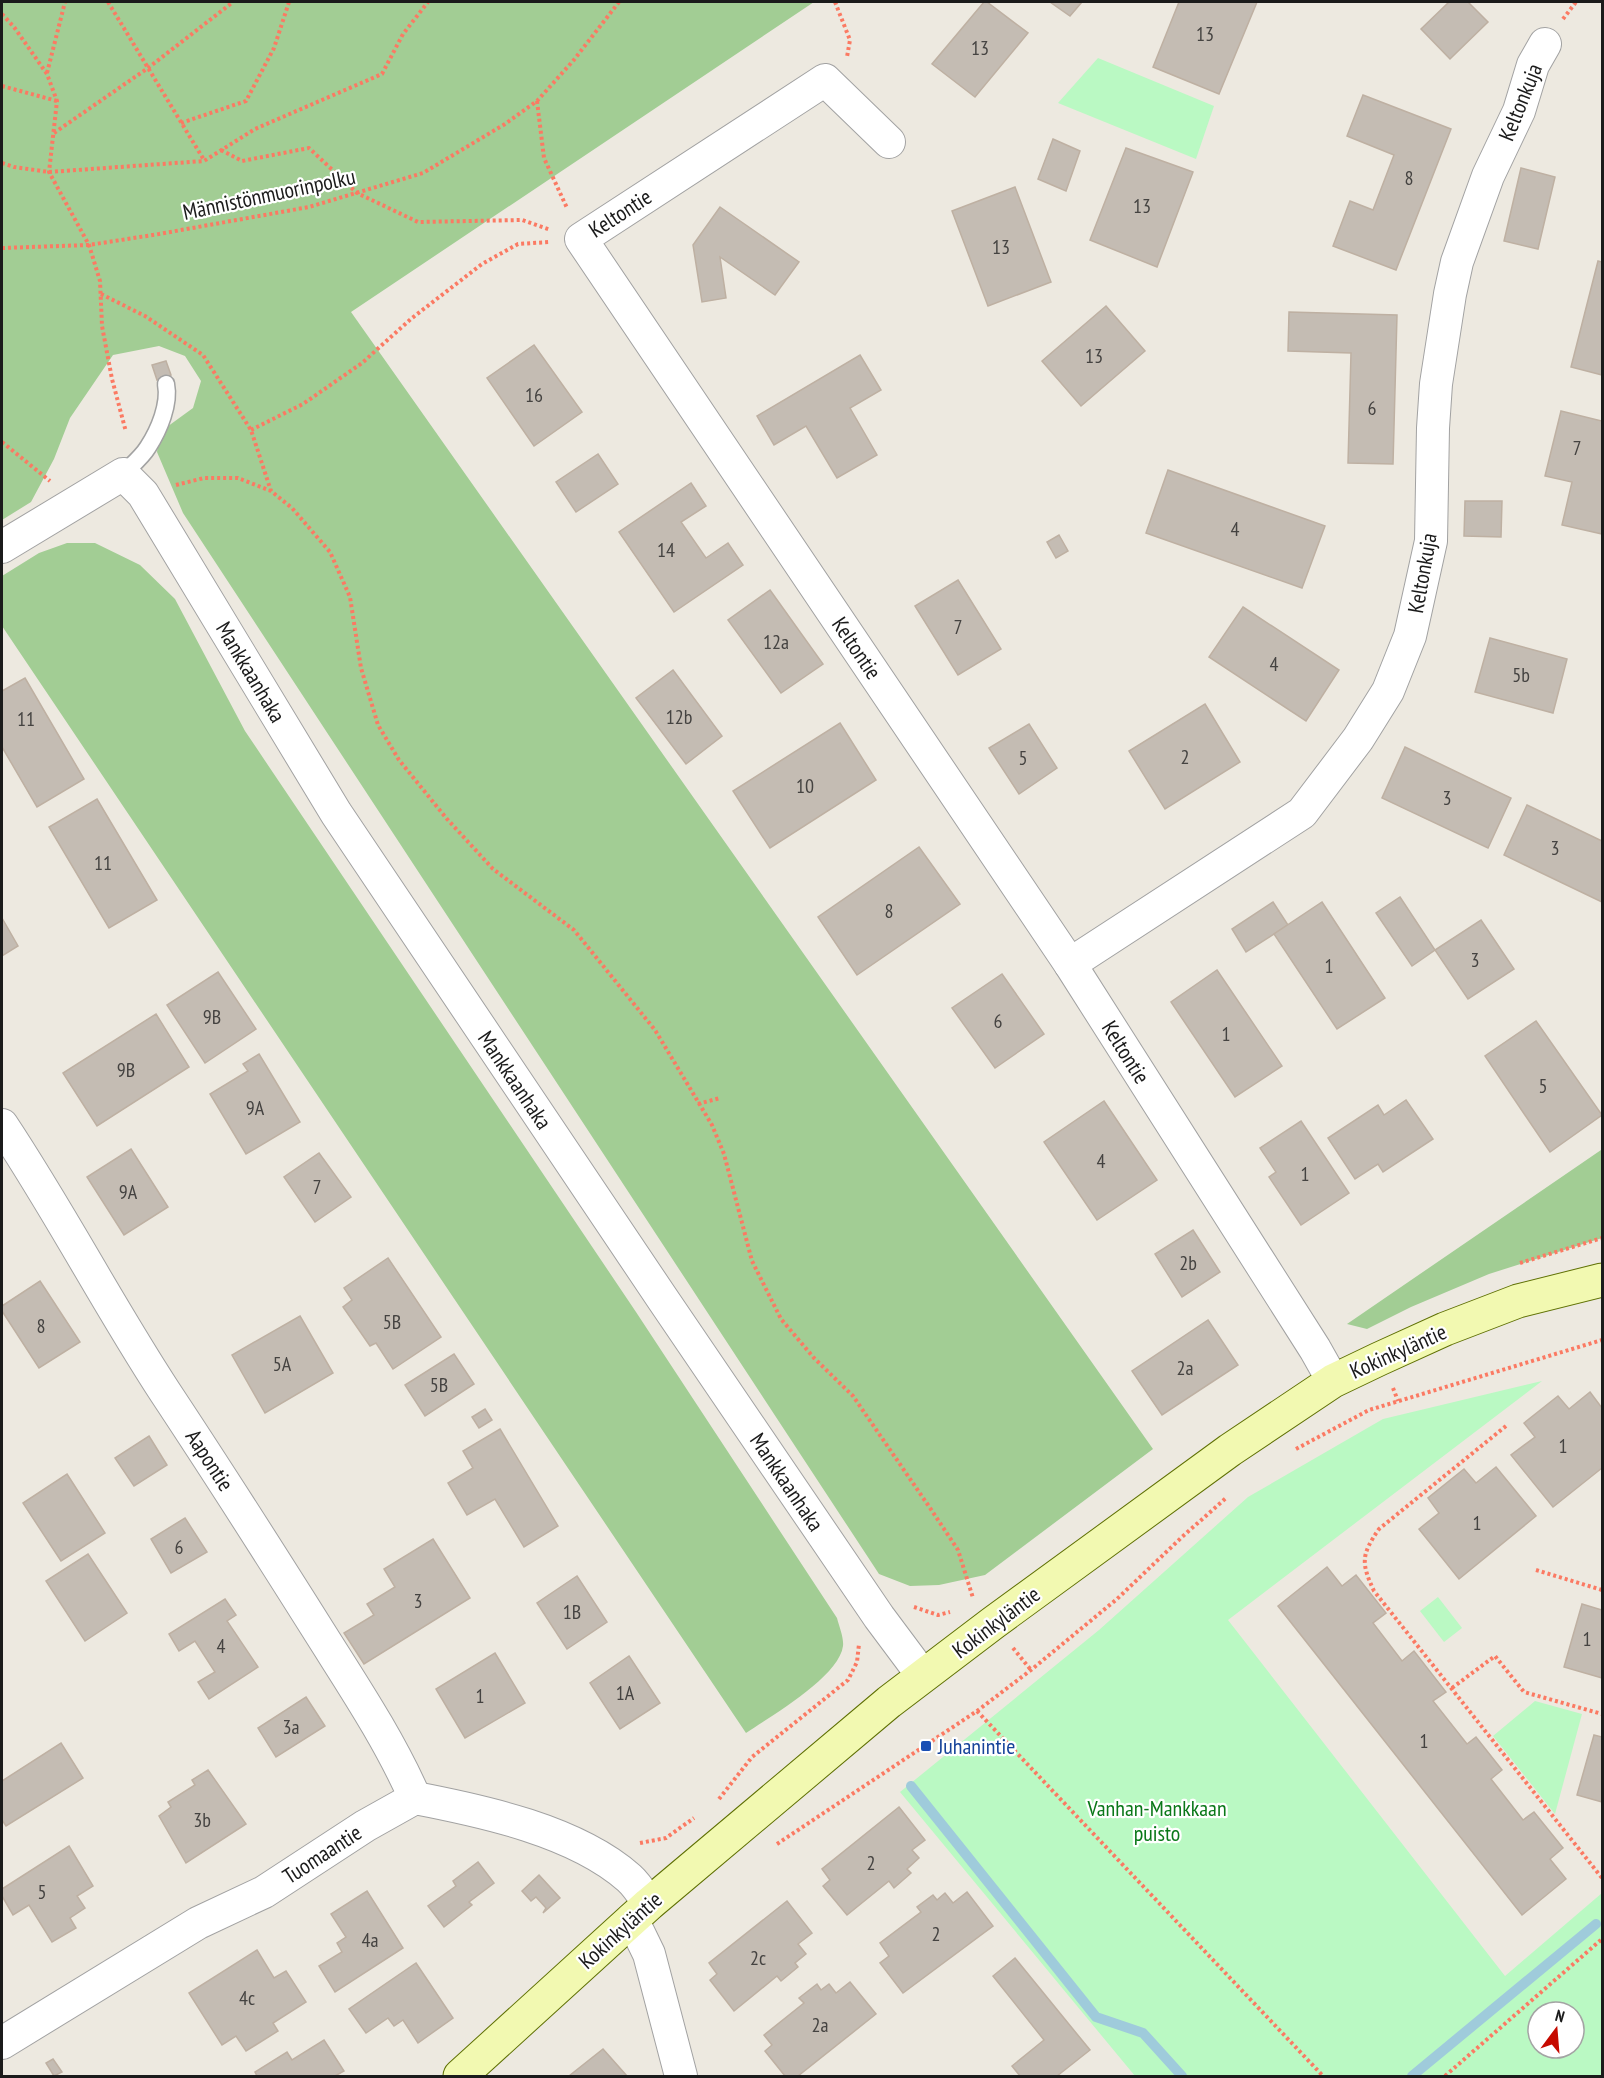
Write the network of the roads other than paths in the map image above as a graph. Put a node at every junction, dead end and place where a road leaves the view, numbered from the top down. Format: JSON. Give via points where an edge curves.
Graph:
{"nodes":[{"id":1,"x":1545,"y":44,"type":"dead end"},
{"id":2,"x":889,"y":142,"type":"dead end"},
{"id":3,"x":166,"y":384,"type":"dead end"},
{"id":4,"x":133,"y":484,"type":"junction"},
{"id":5,"x":2,"y":547,"type":"edge"},
{"id":6,"x":1070,"y":964,"type":"junction"},
{"id":7,"x":2,"y":1125,"type":"edge"},
{"id":8,"x":1602,"y":1280,"type":"edge"},
{"id":9,"x":1333,"y":1381,"type":"junction"},
{"id":10,"x":923,"y":1676,"type":"junction"},
{"id":11,"x":415,"y":1798,"type":"junction"},
{"id":12,"x":641,"y":1911,"type":"junction"},
{"id":13,"x":2,"y":2043,"type":"edge"},
{"id":14,"x":460,"y":2076,"type":"edge"},
{"id":15,"x":681,"y":2076,"type":"edge"}],
"edges":[{"from":1,"to":6,"type":"street","name":"Keltonkuja","via":[[1488,176],[1451,287],[1432,428],[1431,541],[1410,636],[1388,691],[1358,739],[1302,813]]},
{"from":2,"to":6,"type":"street","name":"Keltontie","via":[[825,80],[581,239]]},
{"from":3,"to":4,"type":"lane","via":[[168,395],[163,414]]},
{"from":4,"to":5,"type":"street","via":[[76,502]]},
{"from":4,"to":10,"type":"street","name":"Mankkaanhaka","via":[[336,813],[662,1298]]},
{"from":6,"to":9,"type":"street","name":"Keltontie"},
{"from":7,"to":11,"type":"street","name":"Aapontie","via":[[154,1375],[379,1727]]},
{"from":8,"to":9,"type":"main road","name":"Kokinkyläntie","via":[[1518,1301],[1445,1329]]},
{"from":9,"to":10,"type":"main road","name":"Kokinkyläntie","via":[[1230,1450]]},
{"from":10,"to":12,"type":"main road","name":"Kokinkyläntie"},
{"from":11,"to":12,"type":"street","via":[[467,1808],[538,1829],[581,1847],[631,1879]]},
{"from":11,"to":13,"type":"street","name":"Tuomaantie","via":[[264,1892],[198,1923]]},
{"from":12,"to":14,"type":"main road","name":"Kokinkyläntie"},
{"from":12,"to":15,"type":"street"}]}
